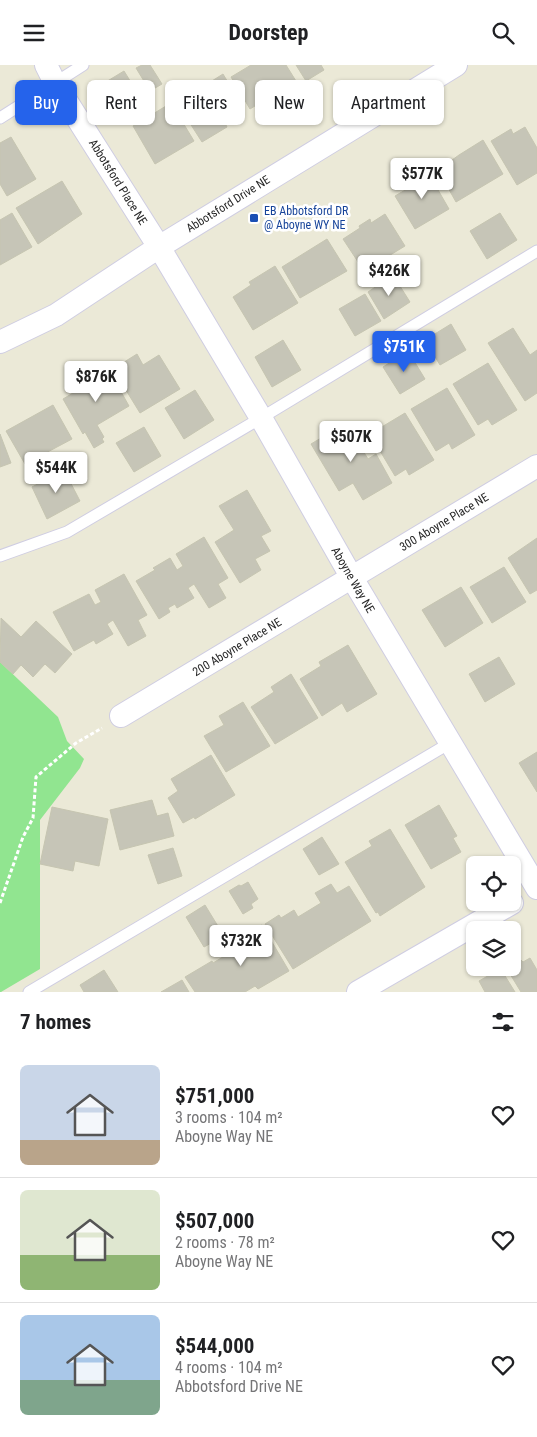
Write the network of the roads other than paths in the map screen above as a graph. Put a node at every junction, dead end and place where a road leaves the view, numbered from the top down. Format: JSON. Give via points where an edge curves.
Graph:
{"nodes":[{"id":1,"x":84,"y":65,"type":"edge"},
{"id":2,"x":456,"y":65,"type":"edge"},
{"id":3,"x":50,"y":74,"type":"edge"},
{"id":4,"x":0,"y":118,"type":"edge"},
{"id":5,"x":159,"y":247,"type":"junction"},
{"id":6,"x":537,"y":251,"type":"edge"},
{"id":7,"x":0,"y":342,"type":"edge"},
{"id":8,"x":261,"y":419,"type":"junction"},
{"id":9,"x":537,"y":466,"type":"edge"},
{"id":10,"x":0,"y":556,"type":"edge"},
{"id":11,"x":352,"y":579,"type":"junction"},
{"id":12,"x":121,"y":716,"type":"road end"},
{"id":13,"x":450,"y":743,"type":"junction"},
{"id":14,"x":537,"y":888,"type":"edge"},
{"id":15,"x":521,"y":897,"type":"edge"},
{"id":16,"x":497,"y":911,"type":"edge"},
{"id":17,"x":29,"y":992,"type":"edge"},
{"id":18,"x":358,"y":992,"type":"edge"}],
"edges":[{"from":1,"to":3,"type":"lane"},
{"from":2,"to":5,"type":"street","name":"Abbotsford Drive NE"},
{"from":3,"to":4,"type":"lane"},
{"from":3,"to":5,"type":"street","name":"Abbotsford Place NE"},
{"from":5,"to":7,"type":"street","name":"Abbotsford Drive NE","via":[[56,315]]},
{"from":5,"to":8,"type":"street","name":"Aboyne Way NE"},
{"from":6,"to":8,"type":"lane"},
{"from":8,"to":10,"type":"lane","via":[[67,532]]},
{"from":8,"to":11,"type":"street","name":"Aboyne Way NE"},
{"from":9,"to":11,"type":"street","name":"300 Aboyne Place NE"},
{"from":11,"to":12,"type":"street","name":"200 Aboyne Place NE"},
{"from":11,"to":13,"type":"street","name":"Aboyne Way NE"},
{"from":13,"to":14,"type":"street","name":"Aboyne Way NE"},
{"from":13,"to":17,"type":"lane"},
{"from":14,"to":15,"type":"street","name":"Aboyne Way NE"},
{"from":16,"to":18,"type":"street","name":"Aboyne Way NE"}]}
